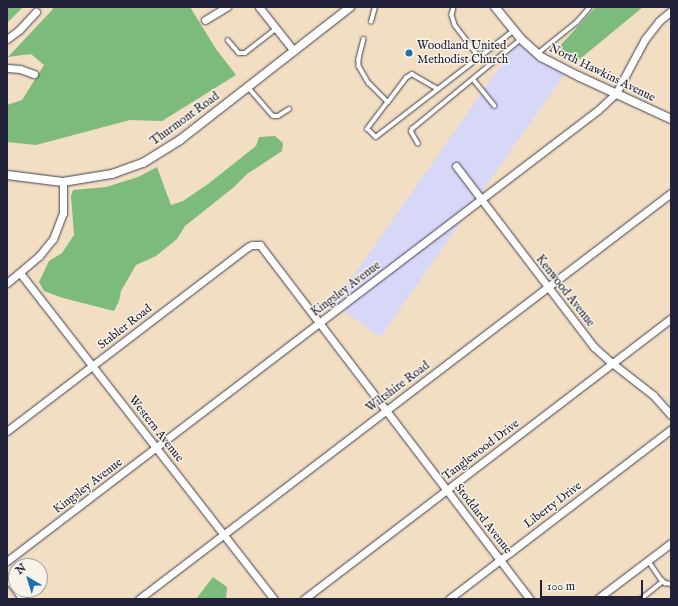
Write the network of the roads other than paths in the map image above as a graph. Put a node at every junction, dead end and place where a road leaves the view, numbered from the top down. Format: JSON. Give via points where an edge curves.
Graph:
{"nodes":[{"id":1,"x":227,"y":7,"type":"edge"},
{"id":2,"x":259,"y":7,"type":"edge"},
{"id":3,"x":350,"y":7,"type":"edge"},
{"id":4,"x":375,"y":7,"type":"edge"},
{"id":5,"x":454,"y":7,"type":"edge"},
{"id":6,"x":495,"y":7,"type":"edge"},
{"id":7,"x":590,"y":7,"type":"edge"},
{"id":8,"x":671,"y":11,"type":"edge"},
{"id":9,"x":36,"y":12,"type":"dead end"},
{"id":10,"x":205,"y":20,"type":"dead end"},
{"id":11,"x":371,"y":22,"type":"dead end"},
{"id":12,"x":276,"y":29,"type":"junction"},
{"id":13,"x":514,"y":30,"type":"junction"},
{"id":14,"x":7,"y":39,"type":"edge"},
{"id":15,"x":364,"y":39,"type":"dead end"},
{"id":16,"x":521,"y":39,"type":"junction"},
{"id":17,"x":228,"y":40,"type":"dead end"},
{"id":18,"x":294,"y":51,"type":"junction"},
{"id":19,"x":537,"y":54,"type":"junction"},
{"id":20,"x":479,"y":57,"type":"junction"},
{"id":21,"x":7,"y":68,"type":"edge"},
{"id":22,"x":34,"y":74,"type":"dead end"},
{"id":23,"x":474,"y":80,"type":"junction"},
{"id":24,"x":248,"y":87,"type":"junction"},
{"id":25,"x":438,"y":89,"type":"junction"},
{"id":26,"x":616,"y":94,"type":"junction"},
{"id":27,"x":388,"y":102,"type":"junction"},
{"id":28,"x":495,"y":106,"type":"dead end"},
{"id":29,"x":290,"y":109,"type":"dead end"},
{"id":30,"x":671,"y":119,"type":"edge"},
{"id":31,"x":418,"y":144,"type":"dead end"},
{"id":32,"x":456,"y":166,"type":"dead end"},
{"id":33,"x":7,"y":175,"type":"edge"},
{"id":34,"x":63,"y":182,"type":"junction"},
{"id":35,"x":671,"y":193,"type":"edge"},
{"id":36,"x":481,"y":199,"type":"junction"},
{"id":37,"x":258,"y":245,"type":"joint"},
{"id":38,"x":20,"y":273,"type":"junction"},
{"id":39,"x":7,"y":283,"type":"edge"},
{"id":40,"x":548,"y":287,"type":"junction"},
{"id":41,"x":671,"y":318,"type":"edge"},
{"id":42,"x":320,"y":323,"type":"junction"},
{"id":43,"x":612,"y":363,"type":"junction"},
{"id":44,"x":92,"y":367,"type":"junction"},
{"id":45,"x":386,"y":411,"type":"junction"},
{"id":46,"x":671,"y":415,"type":"edge"},
{"id":47,"x":671,"y":429,"type":"edge"},
{"id":48,"x":7,"y":431,"type":"edge"},
{"id":49,"x":156,"y":447,"type":"junction"},
{"id":50,"x":446,"y":490,"type":"junction"},
{"id":51,"x":224,"y":534,"type":"junction"},
{"id":52,"x":671,"y":542,"type":"edge"},
{"id":53,"x":500,"y":560,"type":"junction"},
{"id":54,"x":648,"y":560,"type":"junction"},
{"id":55,"x":7,"y":561,"type":"edge"},
{"id":56,"x":7,"y":578,"type":"edge"},
{"id":57,"x":663,"y":581,"type":"junction"},
{"id":58,"x":671,"y":584,"type":"edge"},
{"id":59,"x":314,"y":596,"type":"edge"},
{"id":60,"x":23,"y":599,"type":"edge"},
{"id":61,"x":139,"y":599,"type":"edge"},
{"id":62,"x":274,"y":599,"type":"edge"},
{"id":63,"x":304,"y":599,"type":"edge"},
{"id":64,"x":449,"y":599,"type":"edge"},
{"id":65,"x":530,"y":599,"type":"edge"},
{"id":66,"x":597,"y":599,"type":"edge"},
{"id":67,"x":641,"y":599,"type":"edge"}],
"edges":[{"from":1,"to":10,"type":"street"},
{"from":2,"to":12,"type":"street"},
{"from":3,"to":18,"type":"street","name":"Thurmont Road"},
{"from":4,"to":11,"type":"lane"},
{"from":5,"to":20,"type":"lane","via":[[452,15],[455,25]]},
{"from":6,"to":13,"type":"street","name":"North Hawkins Avenue"},
{"from":7,"to":19,"type":"lane","via":[[577,22]]},
{"from":8,"to":26,"type":"street","name":"Kingsley Avenue","via":[[645,39]]},
{"from":9,"to":14,"type":"street"},
{"from":12,"to":17,"type":"lane","via":[[245,54],[239,53]]},
{"from":12,"to":18,"type":"street"},
{"from":13,"to":16,"type":"street","name":"North Hawkins Avenue"},
{"from":13,"to":20,"type":"lane"},
{"from":15,"to":27,"type":"lane","via":[[359,66],[369,83]]},
{"from":16,"to":19,"type":"street","name":"North Hawkins Avenue"},
{"from":16,"to":23,"type":"lane"},
{"from":18,"to":24,"type":"street","name":"Thurmont Road"},
{"from":19,"to":26,"type":"street","name":"North Hawkins Avenue"},
{"from":20,"to":25,"type":"lane"},
{"from":21,"to":22,"type":"street","via":[[20,68]]},
{"from":23,"to":28,"type":"lane"},
{"from":23,"to":31,"type":"lane","via":[[412,129],[413,138]]},
{"from":24,"to":29,"type":"lane","via":[[274,116]]},
{"from":24,"to":34,"type":"street","name":"Thurmont Road","via":[[180,140],[143,163],[106,176]]},
{"from":25,"to":27,"type":"lane","via":[[412,74]]},
{"from":25,"to":27,"type":"lane","via":[[376,137],[368,129]]},
{"from":26,"to":30,"type":"street","name":"North Hawkins Avenue"},
{"from":26,"to":36,"type":"street","name":"Kingsley Avenue"},
{"from":32,"to":36,"type":"street","name":"Kenwood Avenue"},
{"from":33,"to":34,"type":"street","name":"Thurmont Road"},
{"from":34,"to":38,"type":"street","via":[[63,213],[56,234],[47,248]]},
{"from":35,"to":40,"type":"street","name":"Wiltshire Road"},
{"from":36,"to":40,"type":"street","name":"Kenwood Avenue"},
{"from":36,"to":42,"type":"street","name":"Kingsley Avenue"},
{"from":37,"to":42,"type":"street","name":"Stoddard Avenue","via":[[264,249]]},
{"from":37,"to":44,"type":"street","name":"Stabler Road","via":[[252,244]]},
{"from":38,"to":39,"type":"street"},
{"from":38,"to":44,"type":"street","name":"Western Avenue"},
{"from":40,"to":43,"type":"street","name":"Kenwood Avenue","via":[[594,347]]},
{"from":40,"to":45,"type":"street","name":"Wiltshire Road"},
{"from":41,"to":43,"type":"street","name":"Tanglewood Drive"},
{"from":42,"to":45,"type":"street","name":"Stoddard Avenue"},
{"from":42,"to":49,"type":"street","name":"Kingsley Avenue"},
{"from":43,"to":46,"type":"street","name":"Kenwood Avenue","via":[[653,396]]},
{"from":43,"to":50,"type":"street","name":"Tanglewood Drive"},
{"from":44,"to":48,"type":"street","name":"Stabler Road"},
{"from":44,"to":49,"type":"street","name":"Western Avenue"},
{"from":45,"to":50,"type":"street","name":"Stoddard Avenue"},
{"from":45,"to":51,"type":"street","name":"Wiltshire Road"},
{"from":47,"to":53,"type":"street","name":"Liberty Drive"},
{"from":49,"to":51,"type":"street","name":"Western Avenue"},
{"from":49,"to":55,"type":"street","name":"Kingsley Avenue"},
{"from":50,"to":53,"type":"street","name":"Stoddard Avenue"},
{"from":50,"to":59,"type":"street","name":"Tanglewood Drive"},
{"from":51,"to":61,"type":"street","name":"Wiltshire Road"},
{"from":51,"to":62,"type":"street","name":"Western Avenue"},
{"from":52,"to":54,"type":"street"},
{"from":53,"to":64,"type":"street","name":"Liberty Drive"},
{"from":53,"to":65,"type":"street","name":"Stoddard Avenue"},
{"from":54,"to":57,"type":"lane"},
{"from":54,"to":66,"type":"street"},
{"from":56,"to":60,"type":"street"},
{"from":57,"to":58,"type":"lane"},
{"from":57,"to":67,"type":"lane"},
{"from":59,"to":63,"type":"street","name":"Tanglewood Drive"}]}
